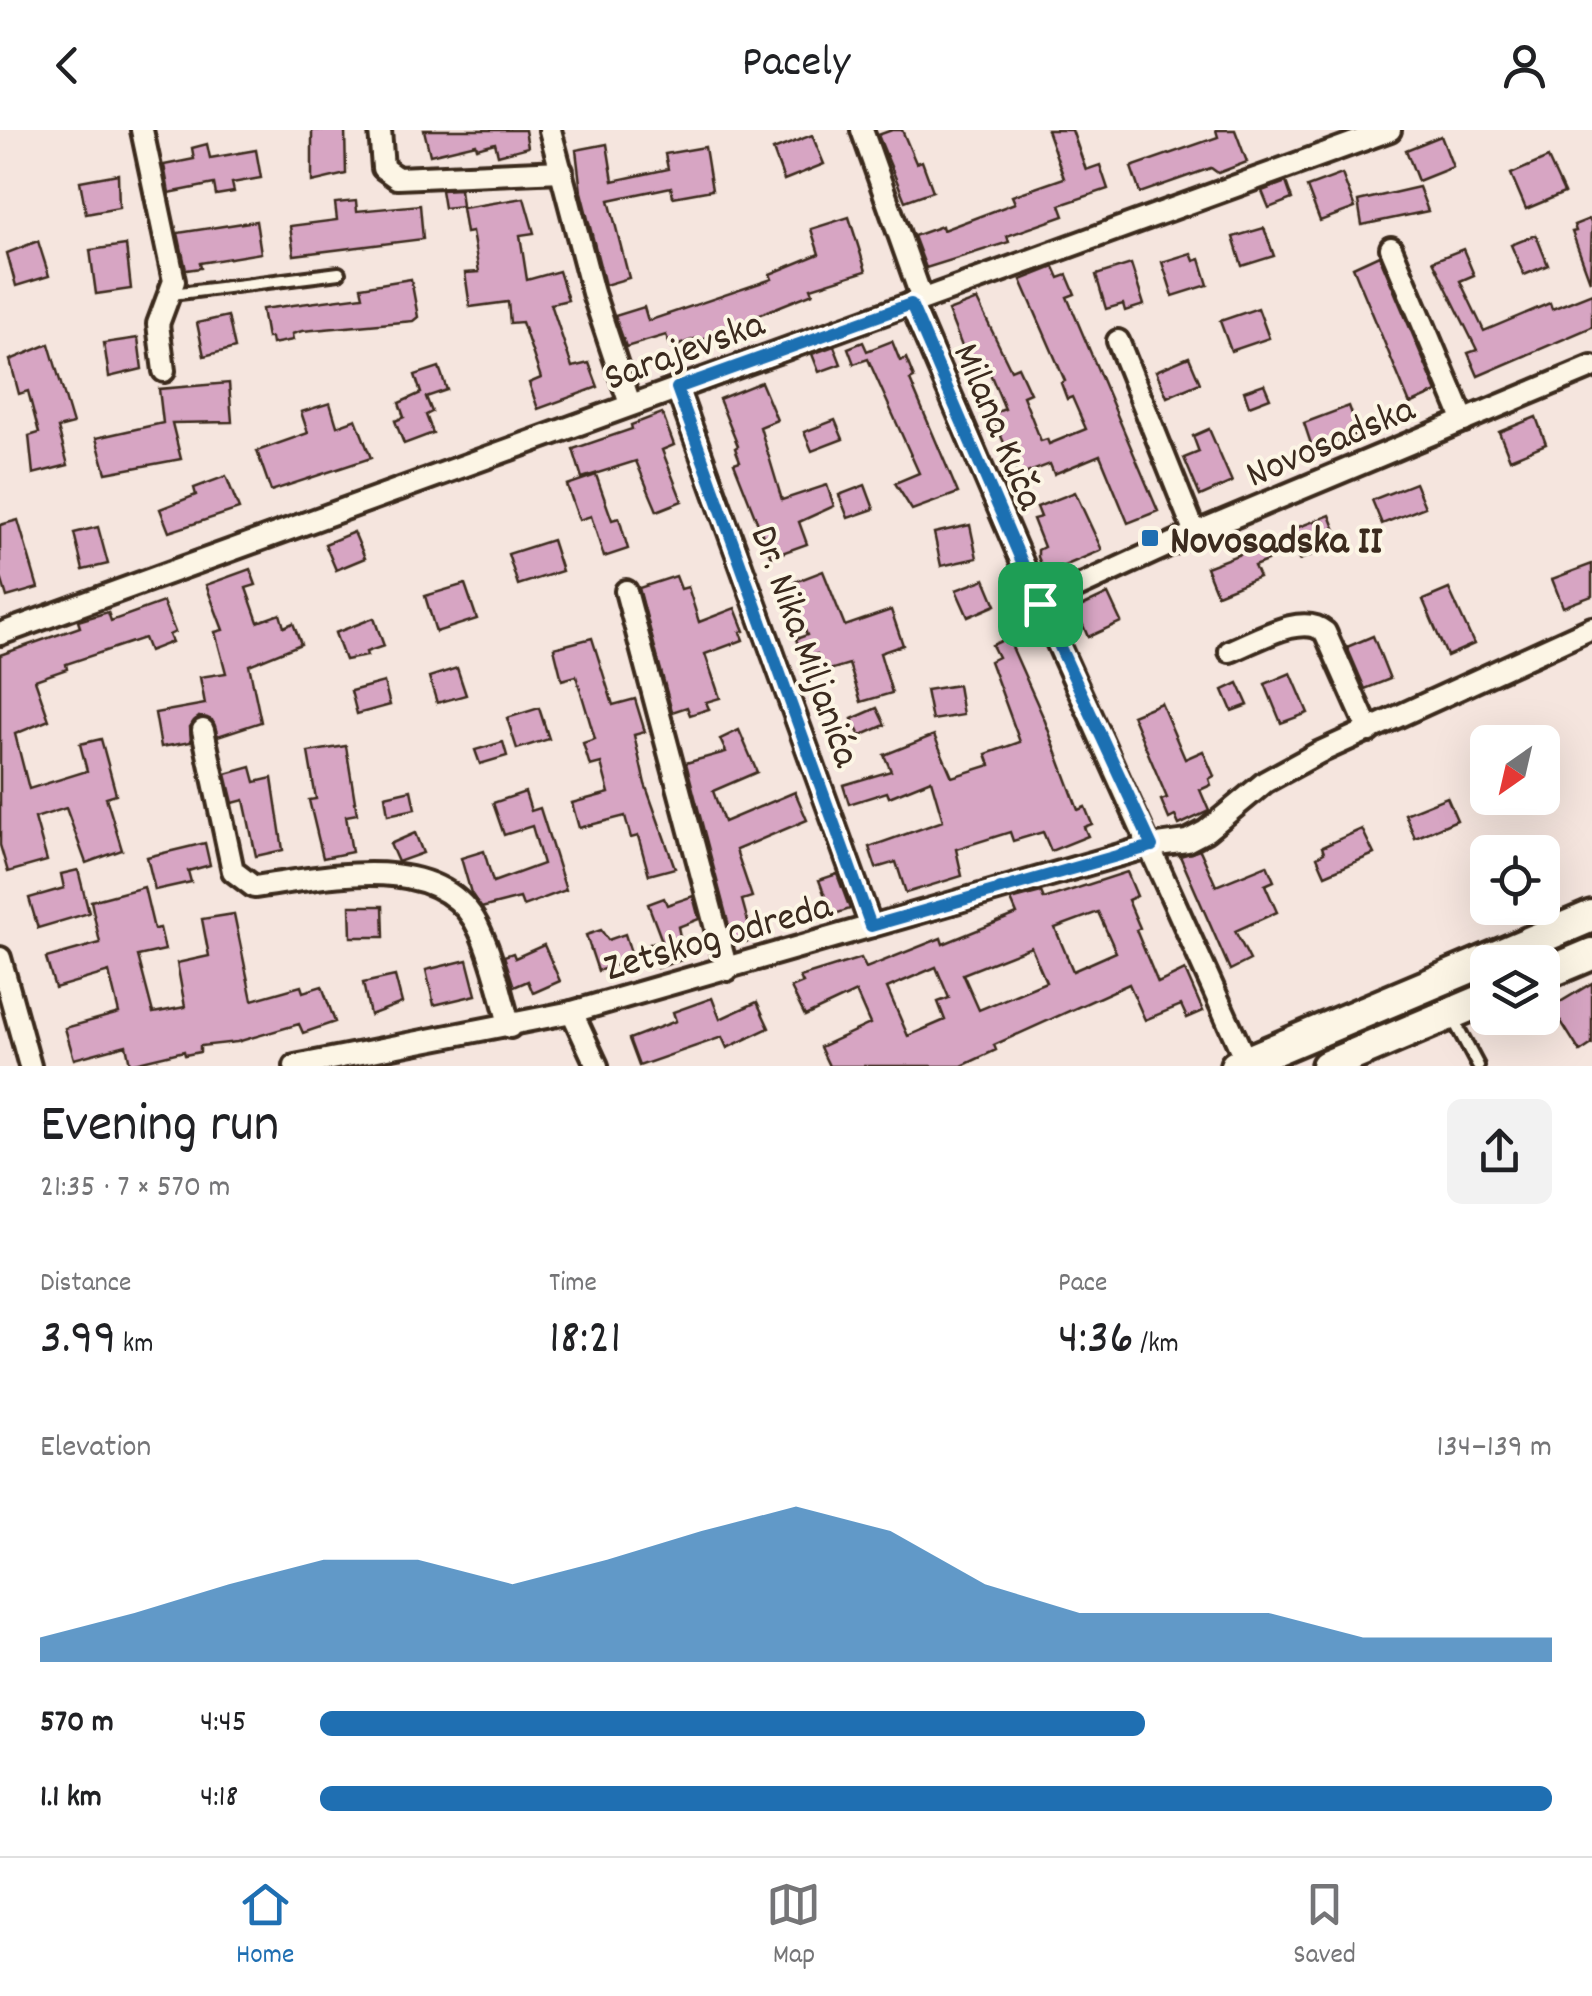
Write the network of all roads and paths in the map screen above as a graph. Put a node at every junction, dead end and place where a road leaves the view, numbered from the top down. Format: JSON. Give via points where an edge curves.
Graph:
{"nodes":[{"id":1,"x":142,"y":130,"type":"edge"},
{"id":2,"x":380,"y":130,"type":"edge"},
{"id":3,"x":550,"y":130,"type":"edge"},
{"id":4,"x":862,"y":130,"type":"edge"},
{"id":5,"x":1390,"y":130,"type":"edge"},
{"id":6,"x":562,"y":171,"type":"junction"},
{"id":7,"x":1391,"y":248,"type":"dead end"},
{"id":8,"x":339,"y":273,"type":"dead end"},
{"id":9,"x":172,"y":294,"type":"junction"},
{"id":10,"x":917,"y":301,"type":"junction"},
{"id":11,"x":1118,"y":341,"type":"dead end"},
{"id":12,"x":1592,"y":367,"type":"edge"},
{"id":13,"x":164,"y":370,"type":"dead end"},
{"id":14,"x":677,"y":388,"type":"junction"},
{"id":15,"x":630,"y":404,"type":"junction"},
{"id":16,"x":1464,"y":421,"type":"junction"},
{"id":17,"x":1195,"y":532,"type":"junction"},
{"id":18,"x":626,"y":591,"type":"dead end"},
{"id":19,"x":1040,"y":604,"type":"junction"},
{"id":20,"x":1592,"y":628,"type":"edge"},
{"id":21,"x":0,"y":634,"type":"edge"},
{"id":22,"x":1230,"y":650,"type":"dead end"},
{"id":23,"x":202,"y":730,"type":"dead end"},
{"id":24,"x":1369,"y":731,"type":"junction"},
{"id":25,"x":1152,"y":846,"type":"junction"},
{"id":26,"x":1592,"y":916,"type":"edge"},
{"id":27,"x":871,"y":926,"type":"junction"},
{"id":28,"x":1592,"y":954,"type":"edge"},
{"id":29,"x":0,"y":958,"type":"edge"},
{"id":30,"x":1560,"y":967,"type":"edge"},
{"id":31,"x":728,"y":970,"type":"junction"},
{"id":32,"x":1470,"y":1006,"type":"edge"},
{"id":33,"x":572,"y":1012,"type":"junction"},
{"id":34,"x":1450,"y":1014,"type":"junction"},
{"id":35,"x":510,"y":1028,"type":"junction"},
{"id":36,"x":1244,"y":1065,"type":"edge"},
{"id":37,"x":30,"y":1066,"type":"edge"},
{"id":38,"x":295,"y":1066,"type":"edge"},
{"id":39,"x":597,"y":1066,"type":"edge"},
{"id":40,"x":1327,"y":1066,"type":"edge"},
{"id":41,"x":1478,"y":1066,"type":"edge"}],
"edges":[{"from":1,"to":9,"type":"street"},
{"from":2,"to":6,"type":"street","via":[[383,168],[397,178]]},
{"from":3,"to":6,"type":"street"},
{"from":4,"to":10,"type":"street","name":"Milana Kuča"},
{"from":5,"to":10,"type":"street","name":"Sarajevska"},
{"from":6,"to":15,"type":"street"},
{"from":7,"to":16,"type":"street"},
{"from":8,"to":9,"type":"lane"},
{"from":9,"to":13,"type":"street","via":[[158,324]]},
{"from":10,"to":14,"type":"street","name":"Sarajevska"},
{"from":10,"to":19,"type":"street","name":"Milana Kuča"},
{"from":11,"to":17,"type":"street"},
{"from":12,"to":16,"type":"street","name":"Novosadska"},
{"from":14,"to":15,"type":"street","name":"Sarajevska"},
{"from":14,"to":27,"type":"street","name":"Dr. Nika Miljanića"},
{"from":15,"to":21,"type":"street","name":"Sarajevska"},
{"from":16,"to":17,"type":"street","name":"Novosadska"},
{"from":17,"to":19,"type":"street","name":"Novosadska"},
{"from":18,"to":31,"type":"street"},
{"from":19,"to":25,"type":"street","name":"Milana Kuča"},
{"from":20,"to":24,"type":"street","name":"Zetskog odreda"},
{"from":22,"to":24,"type":"street","via":[[1316,625]]},
{"from":23,"to":35,"type":"street","via":[[239,880],[254,886],[372,874],[415,878],[442,890],[480,930]]},
{"from":24,"to":25,"type":"street","name":"Zetskog odreda","via":[[1266,782],[1206,831]]},
{"from":25,"to":27,"type":"street","name":"Zetskog odreda"},
{"from":25,"to":36,"type":"street","name":"Milana Kuča"},
{"from":26,"to":36,"type":"main road"},
{"from":27,"to":31,"type":"street","name":"Zetskog odreda"},
{"from":28,"to":30,"type":"main road"},
{"from":29,"to":37,"type":"street"},
{"from":31,"to":33,"type":"street","name":"Zetskog odreda"},
{"from":32,"to":34,"type":"main road"},
{"from":33,"to":35,"type":"street","name":"Zetskog odreda"},
{"from":33,"to":39,"type":"street"},
{"from":34,"to":40,"type":"main road"},
{"from":34,"to":41,"type":"lane"},
{"from":35,"to":38,"type":"street","name":"Zetskog odreda"}]}
